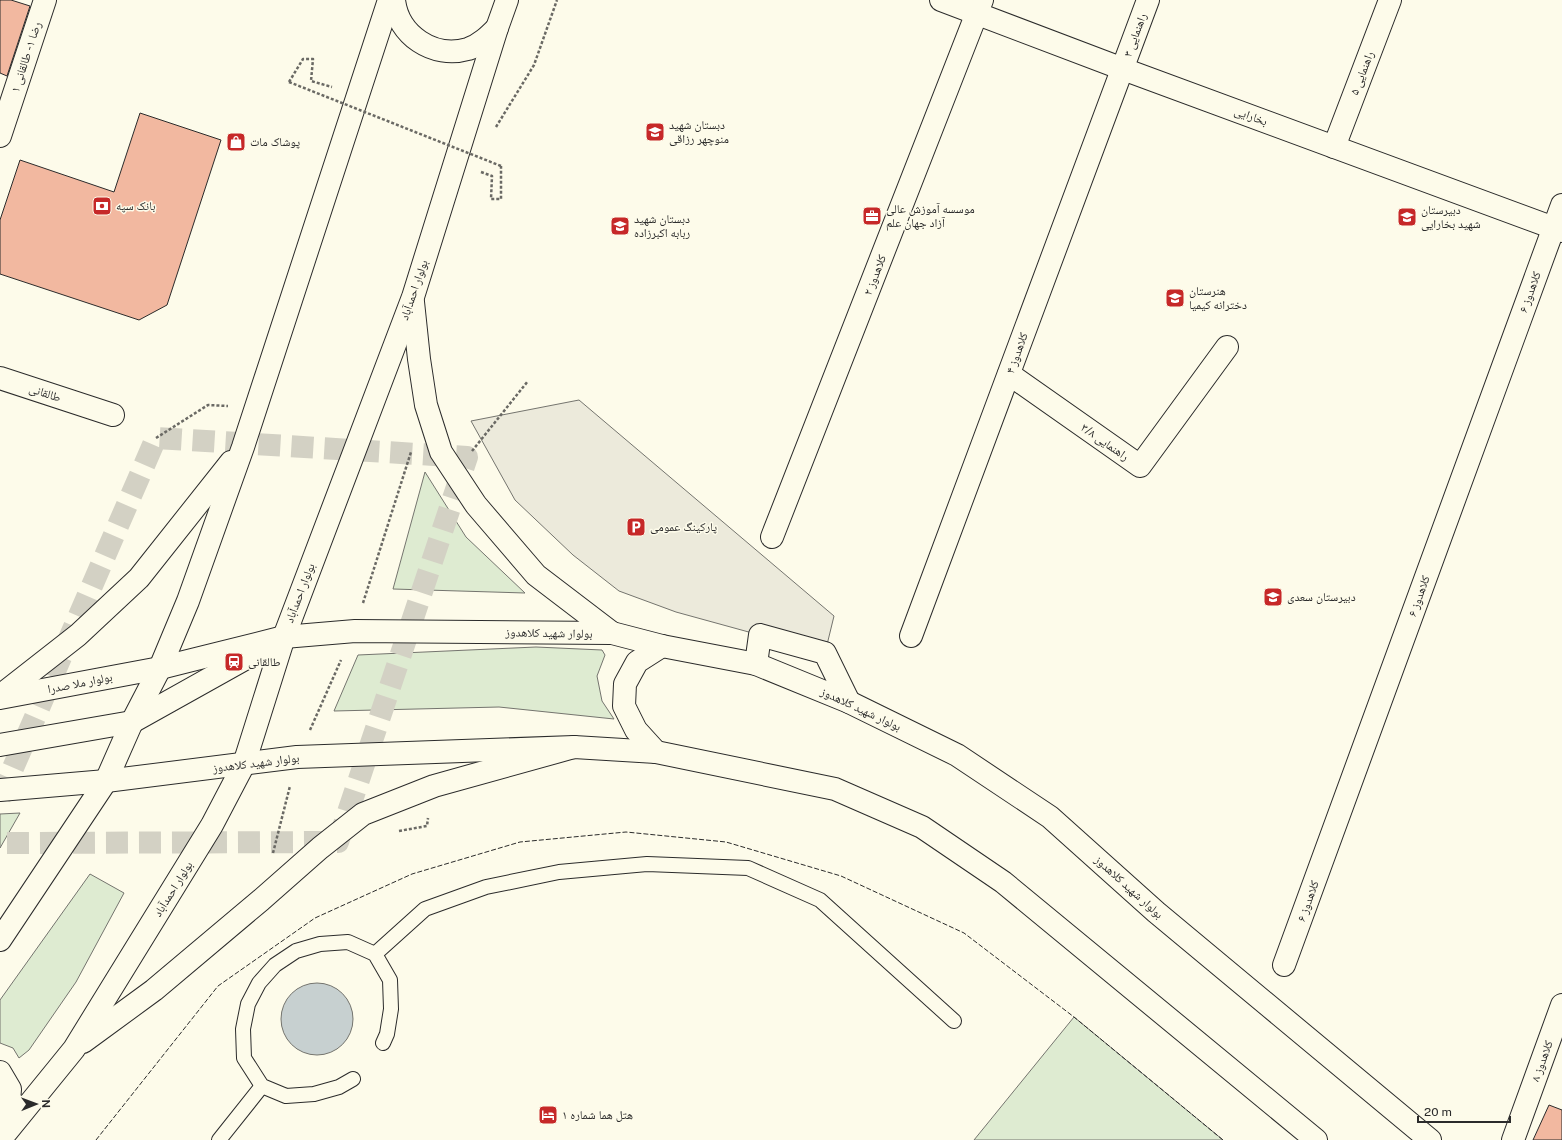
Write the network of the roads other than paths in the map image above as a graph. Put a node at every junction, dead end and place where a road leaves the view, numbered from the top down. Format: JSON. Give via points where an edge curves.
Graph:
{"nodes":[{"id":1,"x":45,"y":0,"type":"edge"},
{"id":2,"x":390,"y":0,"type":"edge"},
{"id":3,"x":394,"y":0,"type":"edge"},
{"id":4,"x":508,"y":0,"type":"edge"},
{"id":5,"x":942,"y":0,"type":"edge"},
{"id":6,"x":1148,"y":0,"type":"edge"},
{"id":7,"x":1390,"y":0,"type":"edge"},
{"id":8,"x":979,"y":7,"type":"edge"},
{"id":9,"x":498,"y":28,"type":"junction"},
{"id":10,"x":1122,"y":69,"type":"junction"},
{"id":11,"x":0,"y":136,"type":"edge"},
{"id":12,"x":1334,"y":147,"type":"junction"},
{"id":13,"x":1562,"y":205,"type":"edge"},
{"id":14,"x":1558,"y":229,"type":"edge"},
{"id":15,"x":413,"y":297,"type":"junction"},
{"id":16,"x":1227,"y":347,"type":"dead end"},
{"id":17,"x":1009,"y":374,"type":"junction"},
{"id":18,"x":0,"y":378,"type":"edge"},
{"id":19,"x":113,"y":415,"type":"dead end"},
{"id":20,"x":243,"y":447,"type":"junction"},
{"id":21,"x":772,"y":537,"type":"dead end"},
{"id":22,"x":612,"y":633,"type":"junction"},
{"id":23,"x":284,"y":636,"type":"junction"},
{"id":24,"x":911,"y":636,"type":"dead end"},
{"id":25,"x":662,"y":646,"type":"junction"},
{"id":26,"x":756,"y":664,"type":"junction"},
{"id":27,"x":160,"y":668,"type":"junction"},
{"id":28,"x":0,"y":697,"type":"edge"},
{"id":29,"x":849,"y":702,"type":"junction"},
{"id":30,"x":132,"y":722,"type":"junction"},
{"id":31,"x":0,"y":745,"type":"edge"},
{"id":32,"x":574,"y":747,"type":"junction"},
{"id":33,"x":656,"y":752,"type":"junction"},
{"id":34,"x":244,"y":764,"type":"junction"},
{"id":35,"x":106,"y":781,"type":"junction"},
{"id":36,"x":0,"y":790,"type":"edge"},
{"id":37,"x":0,"y":940,"type":"edge"},
{"id":38,"x":375,"y":954,"type":"junction"},
{"id":39,"x":1284,"y":965,"type":"dead end"},
{"id":40,"x":1562,"y":1005,"type":"edge"},
{"id":41,"x":954,"y":1021,"type":"dead end"},
{"id":42,"x":383,"y":1043,"type":"dead end"},
{"id":43,"x":74,"y":1049,"type":"junction"},
{"id":44,"x":0,"y":1072,"type":"edge"},
{"id":45,"x":353,"y":1079,"type":"dead end"},
{"id":46,"x":262,"y":1086,"type":"junction"},
{"id":47,"x":0,"y":1140,"type":"edge"},
{"id":48,"x":219,"y":1140,"type":"edge"},
{"id":49,"x":1316,"y":1140,"type":"edge"},
{"id":50,"x":1430,"y":1140,"type":"edge"},
{"id":51,"x":1513,"y":1140,"type":"edge"}],
"edges":[{"from":1,"to":11,"type":"main road","name":"رضا ۱ - طالقانی ۱"},
{"from":2,"to":20,"type":"main road"},
{"from":3,"to":9,"type":"main road","via":[[395,10],[403,26],[416,39],[432,48],[450,52],[468,49],[484,41]]},
{"from":4,"to":9,"type":"main road","name":"بولوار احمدآباد"},
{"from":5,"to":8,"type":"main road","name":"بخارایی"},
{"from":6,"to":10,"type":"main road","name":"راهنمایی ۳"},
{"from":7,"to":12,"type":"main road","name":"راهنمایی ۵"},
{"from":8,"to":10,"type":"main road","name":"بخارایی"},
{"from":8,"to":21,"type":"main road","name":"کلاهدوز ۲"},
{"from":9,"to":15,"type":"main road","name":"بولوار احمدآباد"},
{"from":10,"to":12,"type":"main road","name":"بخارایی"},
{"from":10,"to":17,"type":"main road","name":"کلاهدوز ۴"},
{"from":12,"to":14,"type":"main road","name":"بخارایی"},
{"from":13,"to":14,"type":"main road","name":"کلاهدوز ۶"},
{"from":14,"to":39,"type":"main road","name":"کلاهدوز ۶"},
{"from":15,"to":22,"type":"main road","via":[[426,405],[441,452],[476,505],[536,575]]},
{"from":15,"to":23,"type":"main road","name":"بولوار احمدآباد"},
{"from":16,"to":17,"type":"main road","name":"راهنمایی ۳/۸","via":[[1140,466]]},
{"from":17,"to":24,"type":"main road","name":"کلاهدوز ۴"},
{"from":18,"to":19,"type":"main road","name":"طالقانی"},
{"from":20,"to":27,"type":"main road","via":[[188,601]]},
{"from":20,"to":28,"type":"main road","via":[[139,578],[78,635]]},
{"from":22,"to":23,"type":"main road","name":"بولوار شهید کلاهدوز","via":[[355,631]]},
{"from":22,"to":25,"type":"main road","name":"بولوار شهید کلاهدوز"},
{"from":23,"to":27,"type":"main road","name":"بولوار شهید کلاهدوز"},
{"from":23,"to":30,"type":"main road"},
{"from":23,"to":34,"type":"main road","name":"بولوار احمدآباد"},
{"from":25,"to":26,"type":"main road","name":"بولوار شهید کلاهدوز"},
{"from":25,"to":33,"type":"main road","via":[[637,662],[625,684],[624,706],[636,730]]},
{"from":26,"to":29,"type":"main road","name":"بولوار شهید کلاهدوز"},
{"from":26,"to":29,"type":"main road","via":[[760,635],[825,654]]},
{"from":27,"to":28,"type":"main road","name":"بولوار ملا صدرا"},
{"from":27,"to":30,"type":"main road"},
{"from":29,"to":50,"type":"main road","name":"بولوار شهید کلاهدوز","via":[[957,755],[1050,817],[1156,912]]},
{"from":30,"to":31,"type":"main road"},
{"from":30,"to":35,"type":"main road"},
{"from":32,"to":33,"type":"main road","name":"بولوار شهید کلاهدوز"},
{"from":32,"to":34,"type":"main road","name":"بولوار شهید کلاهدوز","via":[[297,758]]},
{"from":32,"to":43,"type":"main road","via":[[434,786],[363,814],[154,990]]},
{"from":33,"to":49,"type":"main road","name":"بولوار شهید کلاهدوز","via":[[835,789],[922,827],[1003,882]]},
{"from":34,"to":35,"type":"main road","name":"بولوار شهید کلاهدوز"},
{"from":34,"to":43,"type":"main road","name":"بولوار احمدآباد","via":[[212,825]]},
{"from":35,"to":36,"type":"main road"},
{"from":35,"to":37,"type":"main road"},
{"from":38,"to":41,"type":"lane","via":[[425,909],[486,886],[559,872],[646,864],[748,868],[820,900]]},
{"from":38,"to":42,"type":"lane","via":[[390,980],[391,1009]]},
{"from":38,"to":46,"type":"lane","via":[[348,942],[320,944],[296,951],[276,965],[260,983],[248,1004],[243,1029],[244,1058]]},
{"from":40,"to":51,"type":"main road","name":"کلاهدوز ۸"},
{"from":43,"to":47,"type":"main road","name":"بولوار احمدآباد"},
{"from":44,"to":47,"type":"main road","via":[[10,1089],[8,1116]]},
{"from":45,"to":46,"type":"lane","via":[[339,1087],[314,1094],[286,1096]]},
{"from":46,"to":48,"type":"lane"}]}
